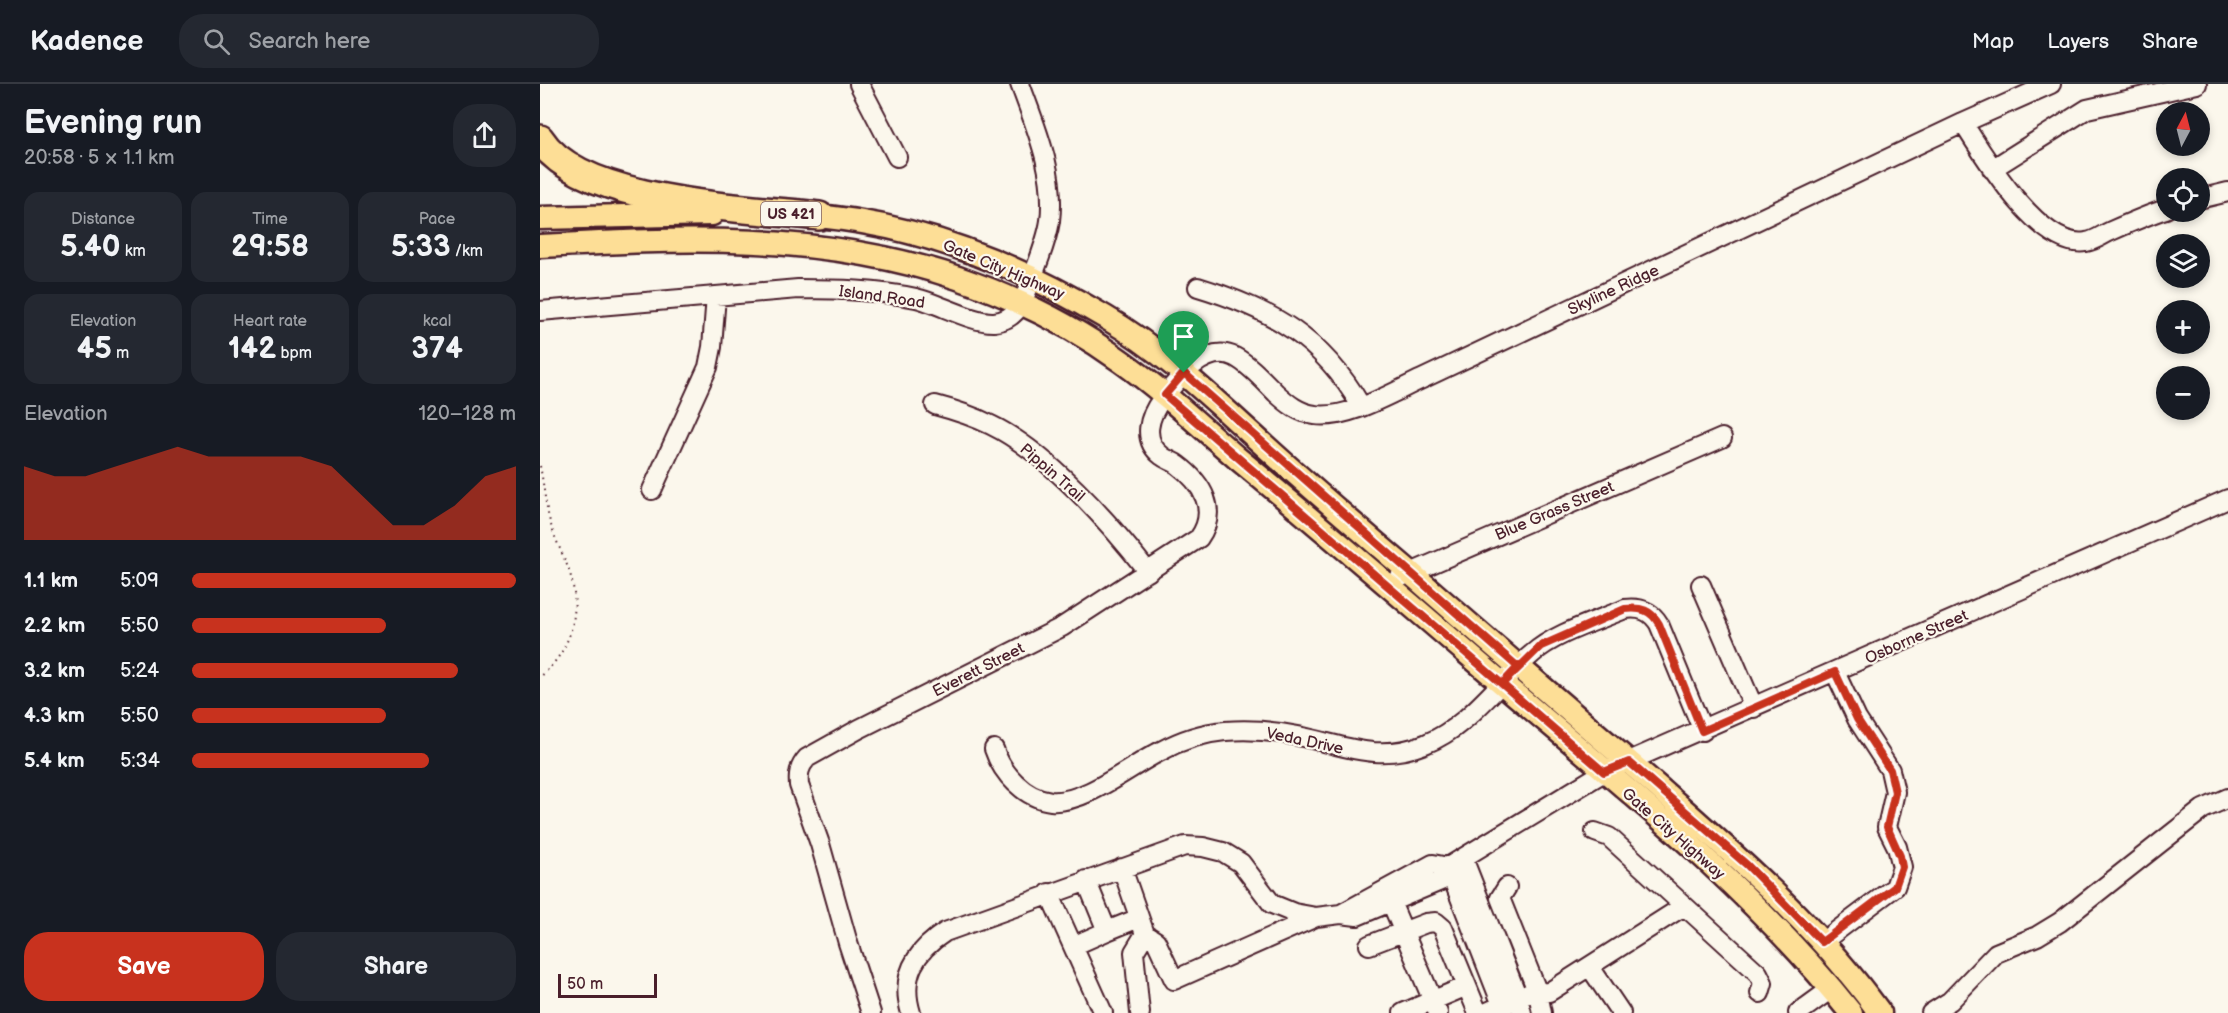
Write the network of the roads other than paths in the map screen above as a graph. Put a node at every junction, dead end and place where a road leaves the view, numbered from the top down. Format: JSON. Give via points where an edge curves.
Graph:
{"nodes":[{"id":1,"x":859,"y":84,"type":"edge"},
{"id":2,"x":1020,"y":84,"type":"edge"},
{"id":3,"x":2051,"y":84,"type":"edge"},
{"id":4,"x":2197,"y":84,"type":"edge"},
{"id":5,"x":1963,"y":123,"type":"junction"},
{"id":6,"x":540,"y":139,"type":"edge"},
{"id":7,"x":897,"y":157,"type":"dead end"},
{"id":8,"x":1992,"y":169,"type":"junction"},
{"id":9,"x":2228,"y":192,"type":"edge"},
{"id":10,"x":2210,"y":196,"type":"edge"},
{"id":11,"x":2156,"y":212,"type":"edge"},
{"id":12,"x":819,"y":216,"type":"junction"},
{"id":13,"x":540,"y":218,"type":"edge"},
{"id":14,"x":540,"y":246,"type":"edge"},
{"id":15,"x":1032,"y":278,"type":"junction"},
{"id":16,"x":1198,"y":287,"type":"dead end"},
{"id":17,"x":716,"y":296,"type":"junction"},
{"id":18,"x":1022,"y":303,"type":"junction"},
{"id":19,"x":540,"y":311,"type":"edge"},
{"id":20,"x":1184,"y":373,"type":"junction"},
{"id":21,"x":1165,"y":395,"type":"junction"},
{"id":22,"x":935,"y":405,"type":"dead end"},
{"id":23,"x":1361,"y":406,"type":"junction"},
{"id":24,"x":1722,"y":438,"type":"dead end"},
{"id":25,"x":652,"y":490,"type":"dead end"},
{"id":26,"x":2228,"y":499,"type":"edge"},
{"id":27,"x":1148,"y":572,"type":"junction"},
{"id":28,"x":1409,"y":573,"type":"junction"},
{"id":29,"x":1386,"y":583,"type":"junction"},
{"id":30,"x":1701,"y":585,"type":"dead end"},
{"id":31,"x":1518,"y":667,"type":"junction"},
{"id":32,"x":1835,"y":672,"type":"junction"},
{"id":33,"x":1502,"y":684,"type":"junction"},
{"id":34,"x":1754,"y":708,"type":"junction"},
{"id":35,"x":1702,"y":731,"type":"junction"},
{"id":36,"x":993,"y":749,"type":"dead end"},
{"id":37,"x":1629,"y":762,"type":"junction"},
{"id":38,"x":1604,"y":772,"type":"junction"},
{"id":39,"x":2228,"y":798,"type":"edge"},
{"id":40,"x":1595,"y":832,"type":"dead end"},
{"id":41,"x":1455,"y":862,"type":"junction"},
{"id":42,"x":1122,"y":868,"type":"junction"},
{"id":43,"x":1086,"y":880,"type":"junction"},
{"id":44,"x":1507,"y":887,"type":"dead end"},
{"id":45,"x":1049,"y":893,"type":"junction"},
{"id":46,"x":1391,"y":902,"type":"junction"},
{"id":47,"x":1684,"y":906,"type":"junction"},
{"id":48,"x":1341,"y":914,"type":"junction"},
{"id":49,"x":1316,"y":917,"type":"junction"},
{"id":50,"x":1142,"y":926,"type":"junction"},
{"id":51,"x":1514,"y":928,"type":"junction"},
{"id":52,"x":1107,"y":931,"type":"junction"},
{"id":53,"x":1403,"y":931,"type":"junction"},
{"id":54,"x":1822,"y":942,"type":"junction"},
{"id":55,"x":1487,"y":943,"type":"junction"},
{"id":56,"x":1369,"y":945,"type":"dead end"},
{"id":57,"x":1073,"y":946,"type":"junction"},
{"id":58,"x":1590,"y":967,"type":"junction"},
{"id":59,"x":1467,"y":987,"type":"junction"},
{"id":60,"x":1831,"y":989,"type":"junction"},
{"id":61,"x":1538,"y":993,"type":"junction"},
{"id":62,"x":1760,"y":993,"type":"dead end"},
{"id":63,"x":1436,"y":1007,"type":"edge"},
{"id":64,"x":1511,"y":1007,"type":"edge"},
{"id":65,"x":871,"y":1013,"type":"edge"},
{"id":66,"x":911,"y":1013,"type":"edge"},
{"id":67,"x":1103,"y":1013,"type":"edge"},
{"id":68,"x":1140,"y":1013,"type":"edge"},
{"id":69,"x":1403,"y":1013,"type":"edge"},
{"id":70,"x":1478,"y":1013,"type":"edge"},
{"id":71,"x":1485,"y":1013,"type":"edge"},
{"id":72,"x":1542,"y":1013,"type":"edge"},
{"id":73,"x":1621,"y":1013,"type":"edge"},
{"id":74,"x":1797,"y":1013,"type":"edge"},
{"id":75,"x":1851,"y":1013,"type":"edge"},
{"id":76,"x":1880,"y":1013,"type":"edge"},
{"id":77,"x":1931,"y":1013,"type":"edge"}],
"edges":[{"from":1,"to":7,"type":"street"},
{"from":2,"to":15,"type":"street","via":[[1048,168],[1052,199],[1050,223]]},
{"from":3,"to":5,"type":"street","name":"Skyline Ridge"},
{"from":4,"to":8,"type":"street","via":[[2087,109]]},
{"from":5,"to":8,"type":"street"},
{"from":5,"to":23,"type":"street","name":"Skyline Ridge"},
{"from":6,"to":12,"type":"highway","via":[[568,167],[626,190]]},
{"from":8,"to":11,"type":"street","via":[[2053,234],[2074,243],[2096,239]]},
{"from":9,"to":10,"type":"street"},
{"from":12,"to":13,"type":"main road","name":"Gate City Highway","number":"US 421","via":[[766,213]]},
{"from":12,"to":15,"type":"main road","name":"Gate City Highway","number":"US 421","via":[[894,228],[939,241]]},
{"from":14,"to":18,"type":"main road","name":"Gate City Highway","number":"US 421","via":[[710,239],[812,245],[900,261],[956,277]]},
{"from":15,"to":18,"type":"street"},
{"from":15,"to":20,"type":"main road","name":"Gate City Highway","number":"US 421","via":[[1109,319]]},
{"from":16,"to":23,"type":"street","via":[[1252,306],[1296,331],[1334,365]]},
{"from":17,"to":18,"type":"street","name":"Island Road","via":[[837,289],[885,293],[917,298],[995,322],[1015,313]]},
{"from":17,"to":19,"type":"street","name":"Island Road"},
{"from":17,"to":25,"type":"street","via":[[708,368]]},
{"from":18,"to":21,"type":"main road","name":"Gate City Highway","number":"US 421","via":[[1102,348]]},
{"from":20,"to":21,"type":"street","name":"Everett Street"},
{"from":20,"to":23,"type":"street","name":"Skyline Ridge","via":[[1207,357],[1226,354],[1242,362],[1300,412],[1328,416]]},
{"from":20,"to":28,"type":"main road","name":"Gate City Highway","number":"US 421"},
{"from":21,"to":27,"type":"street","name":"Everett Street","via":[[1149,419],[1151,442],[1162,457],[1182,469],[1202,490],[1209,510],[1208,521],[1196,541]]},
{"from":21,"to":29,"type":"main road","name":"Gate City Highway","number":"US 421"},
{"from":22,"to":27,"type":"street","name":"Pippin Trail","via":[[992,425],[1038,457],[1097,512]]},
{"from":24,"to":28,"type":"street","name":"Blue Grass Street"},
{"from":26,"to":32,"type":"street","name":"Osborne Street"},
{"from":27,"to":65,"type":"street","name":"Everett Street","via":[[1062,627],[859,729],[801,765],[799,785]]},
{"from":28,"to":29,"type":"street","name":"Blue Grass Street"},
{"from":28,"to":31,"type":"main road","name":"Gate City Highway","number":"US 421"},
{"from":29,"to":33,"type":"main road","name":"Gate City Highway","number":"US 421"},
{"from":30,"to":34,"type":"street"},
{"from":31,"to":33,"type":"street","name":"Veda Drive"},
{"from":31,"to":35,"type":"street","name":"Veda Drive","via":[[1549,642],[1625,609],[1646,610],[1659,624]]},
{"from":31,"to":37,"type":"main road","name":"Gate City Highway","number":"US 421"},
{"from":32,"to":34,"type":"street","name":"Osborne Street"},
{"from":32,"to":54,"type":"street","via":[[1857,719],[1890,770],[1895,792],[1887,827],[1902,867],[1895,887]]},
{"from":33,"to":36,"type":"street","name":"Veda Drive","via":[[1446,734],[1408,750],[1387,754],[1361,752],[1271,732],[1226,731],[1183,741],[1099,786],[1061,801],[1048,801],[1026,791],[1002,770]]},
{"from":33,"to":38,"type":"main road","name":"Gate City Highway","number":"US 421"},
{"from":34,"to":35,"type":"street","name":"Osborne Street"},
{"from":35,"to":37,"type":"street","name":"Osborne Street"},
{"from":37,"to":38,"type":"street","name":"Osborne Street"},
{"from":37,"to":54,"type":"main road","name":"Gate City Highway","number":"US 421","via":[[1747,865]]},
{"from":38,"to":41,"type":"street","name":"Osborne Street"},
{"from":38,"to":60,"type":"main road","name":"Gate City Highway","number":"US 421","via":[[1738,888]]},
{"from":39,"to":77,"type":"street","via":[[2203,809],[2060,921],[2037,936],[1996,952],[1950,1001]]},
{"from":40,"to":47,"type":"street","via":[[1610,837]]},
{"from":41,"to":46,"type":"street","via":[[1443,880]]},
{"from":41,"to":48,"type":"street","via":[[1432,864]]},
{"from":41,"to":55,"type":"street"},
{"from":42,"to":43,"type":"street"},
{"from":42,"to":49,"type":"street","via":[[1185,846],[1223,852],[1241,863],[1272,904]]},
{"from":42,"to":50,"type":"street"},
{"from":43,"to":45,"type":"street"},
{"from":43,"to":52,"type":"street"},
{"from":44,"to":51,"type":"street","via":[[1500,898]]},
{"from":45,"to":57,"type":"street"},
{"from":45,"to":66,"type":"street","via":[[945,932],[927,944],[908,977],[906,996]]},
{"from":46,"to":48,"type":"street","via":[[1357,916]]},
{"from":46,"to":53,"type":"street"},
{"from":47,"to":58,"type":"street"},
{"from":47,"to":62,"type":"street","via":[[1758,973],[1763,982]]},
{"from":48,"to":49,"type":"street"},
{"from":49,"to":50,"type":"street","via":[[1174,980],[1156,941]]},
{"from":50,"to":52,"type":"street"},
{"from":50,"to":68,"type":"street","via":[[1134,952]]},
{"from":51,"to":55,"type":"street"},
{"from":51,"to":61,"type":"street"},
{"from":52,"to":57,"type":"street"},
{"from":53,"to":56,"type":"street"},
{"from":53,"to":59,"type":"street","via":[[1436,922],[1443,928]]},
{"from":53,"to":63,"type":"street"},
{"from":54,"to":76,"type":"main road","name":"Gate City Highway","number":"US 421"},
{"from":55,"to":64,"type":"street"},
{"from":57,"to":67,"type":"street"},
{"from":58,"to":61,"type":"street","via":[[1549,992]]},
{"from":58,"to":73,"type":"street"},
{"from":59,"to":63,"type":"street"},
{"from":59,"to":70,"type":"street"},
{"from":60,"to":74,"type":"street"},
{"from":60,"to":75,"type":"main road","name":"Gate City Highway","number":"US 421"},
{"from":61,"to":64,"type":"street"},
{"from":61,"to":72,"type":"street"},
{"from":63,"to":69,"type":"street"},
{"from":64,"to":71,"type":"street"}]}
